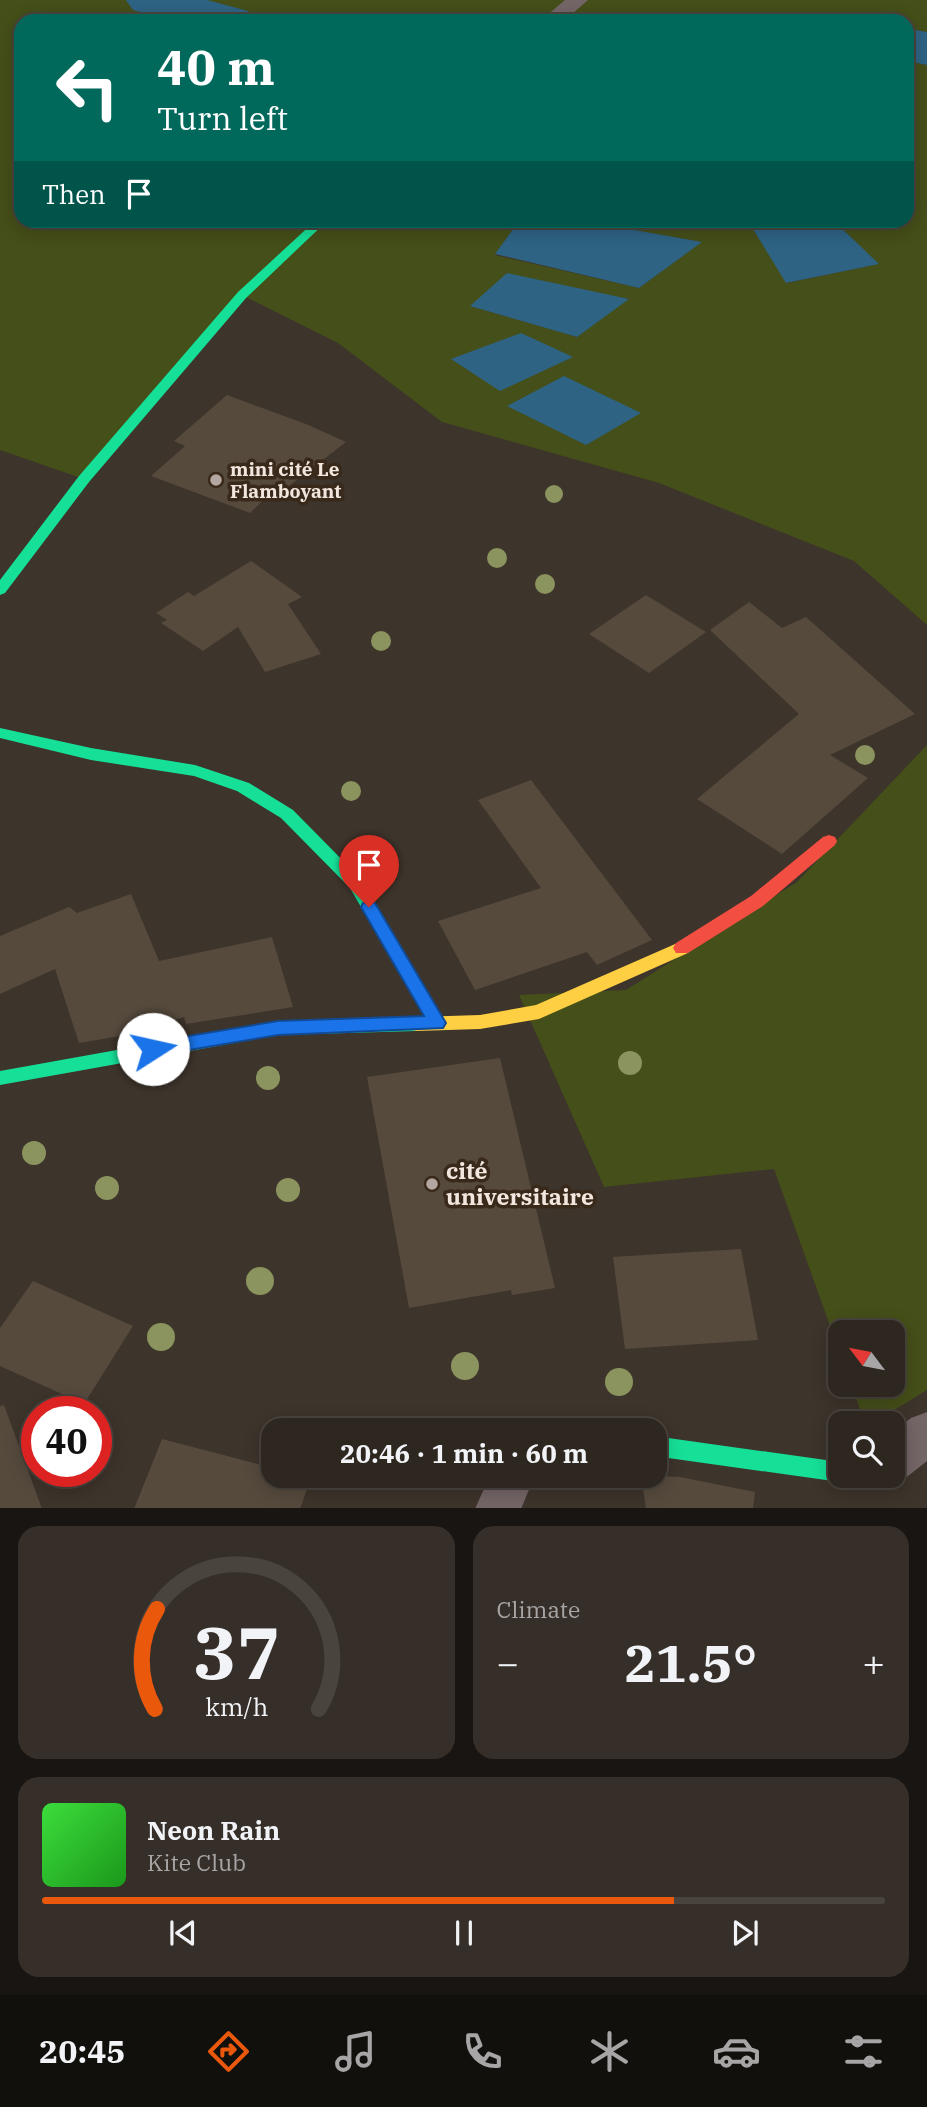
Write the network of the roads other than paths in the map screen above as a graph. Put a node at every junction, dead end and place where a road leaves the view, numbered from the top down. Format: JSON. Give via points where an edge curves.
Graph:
{"nodes":[{"id":1,"x":578,"y":0,"type":"edge"},
{"id":2,"x":560,"y":14,"type":"edge"},
{"id":3,"x":314,"y":228,"type":"edge"},
{"id":4,"x":0,"y":590,"type":"edge"},
{"id":5,"x":0,"y":733,"type":"edge"},
{"id":6,"x":829,"y":841,"type":"dead end"},
{"id":7,"x":437,"y":1023,"type":"junction"},
{"id":8,"x":0,"y":1078,"type":"edge"},
{"id":9,"x":927,"y":1433,"type":"edge"},
{"id":10,"x":667,"y":1448,"type":"edge"},
{"id":11,"x":905,"y":1451,"type":"edge"},
{"id":12,"x":828,"y":1470,"type":"edge"},
{"id":13,"x":507,"y":1488,"type":"edge"},
{"id":14,"x":498,"y":1508,"type":"edge"}],
"edges":[{"from":1,"to":2,"type":"street"},
{"from":3,"to":4,"type":"street","via":[[242,295],[84,479]]},
{"from":5,"to":7,"type":"street","via":[[195,771],[243,787],[287,814],[356,884]]},
{"from":6,"to":7,"type":"street","via":[[757,901],[666,956],[539,1012],[480,1022]]},
{"from":7,"to":8,"type":"street","via":[[278,1028]]},
{"from":9,"to":11,"type":"street"},
{"from":10,"to":12,"type":"street"},
{"from":13,"to":14,"type":"street"}]}
